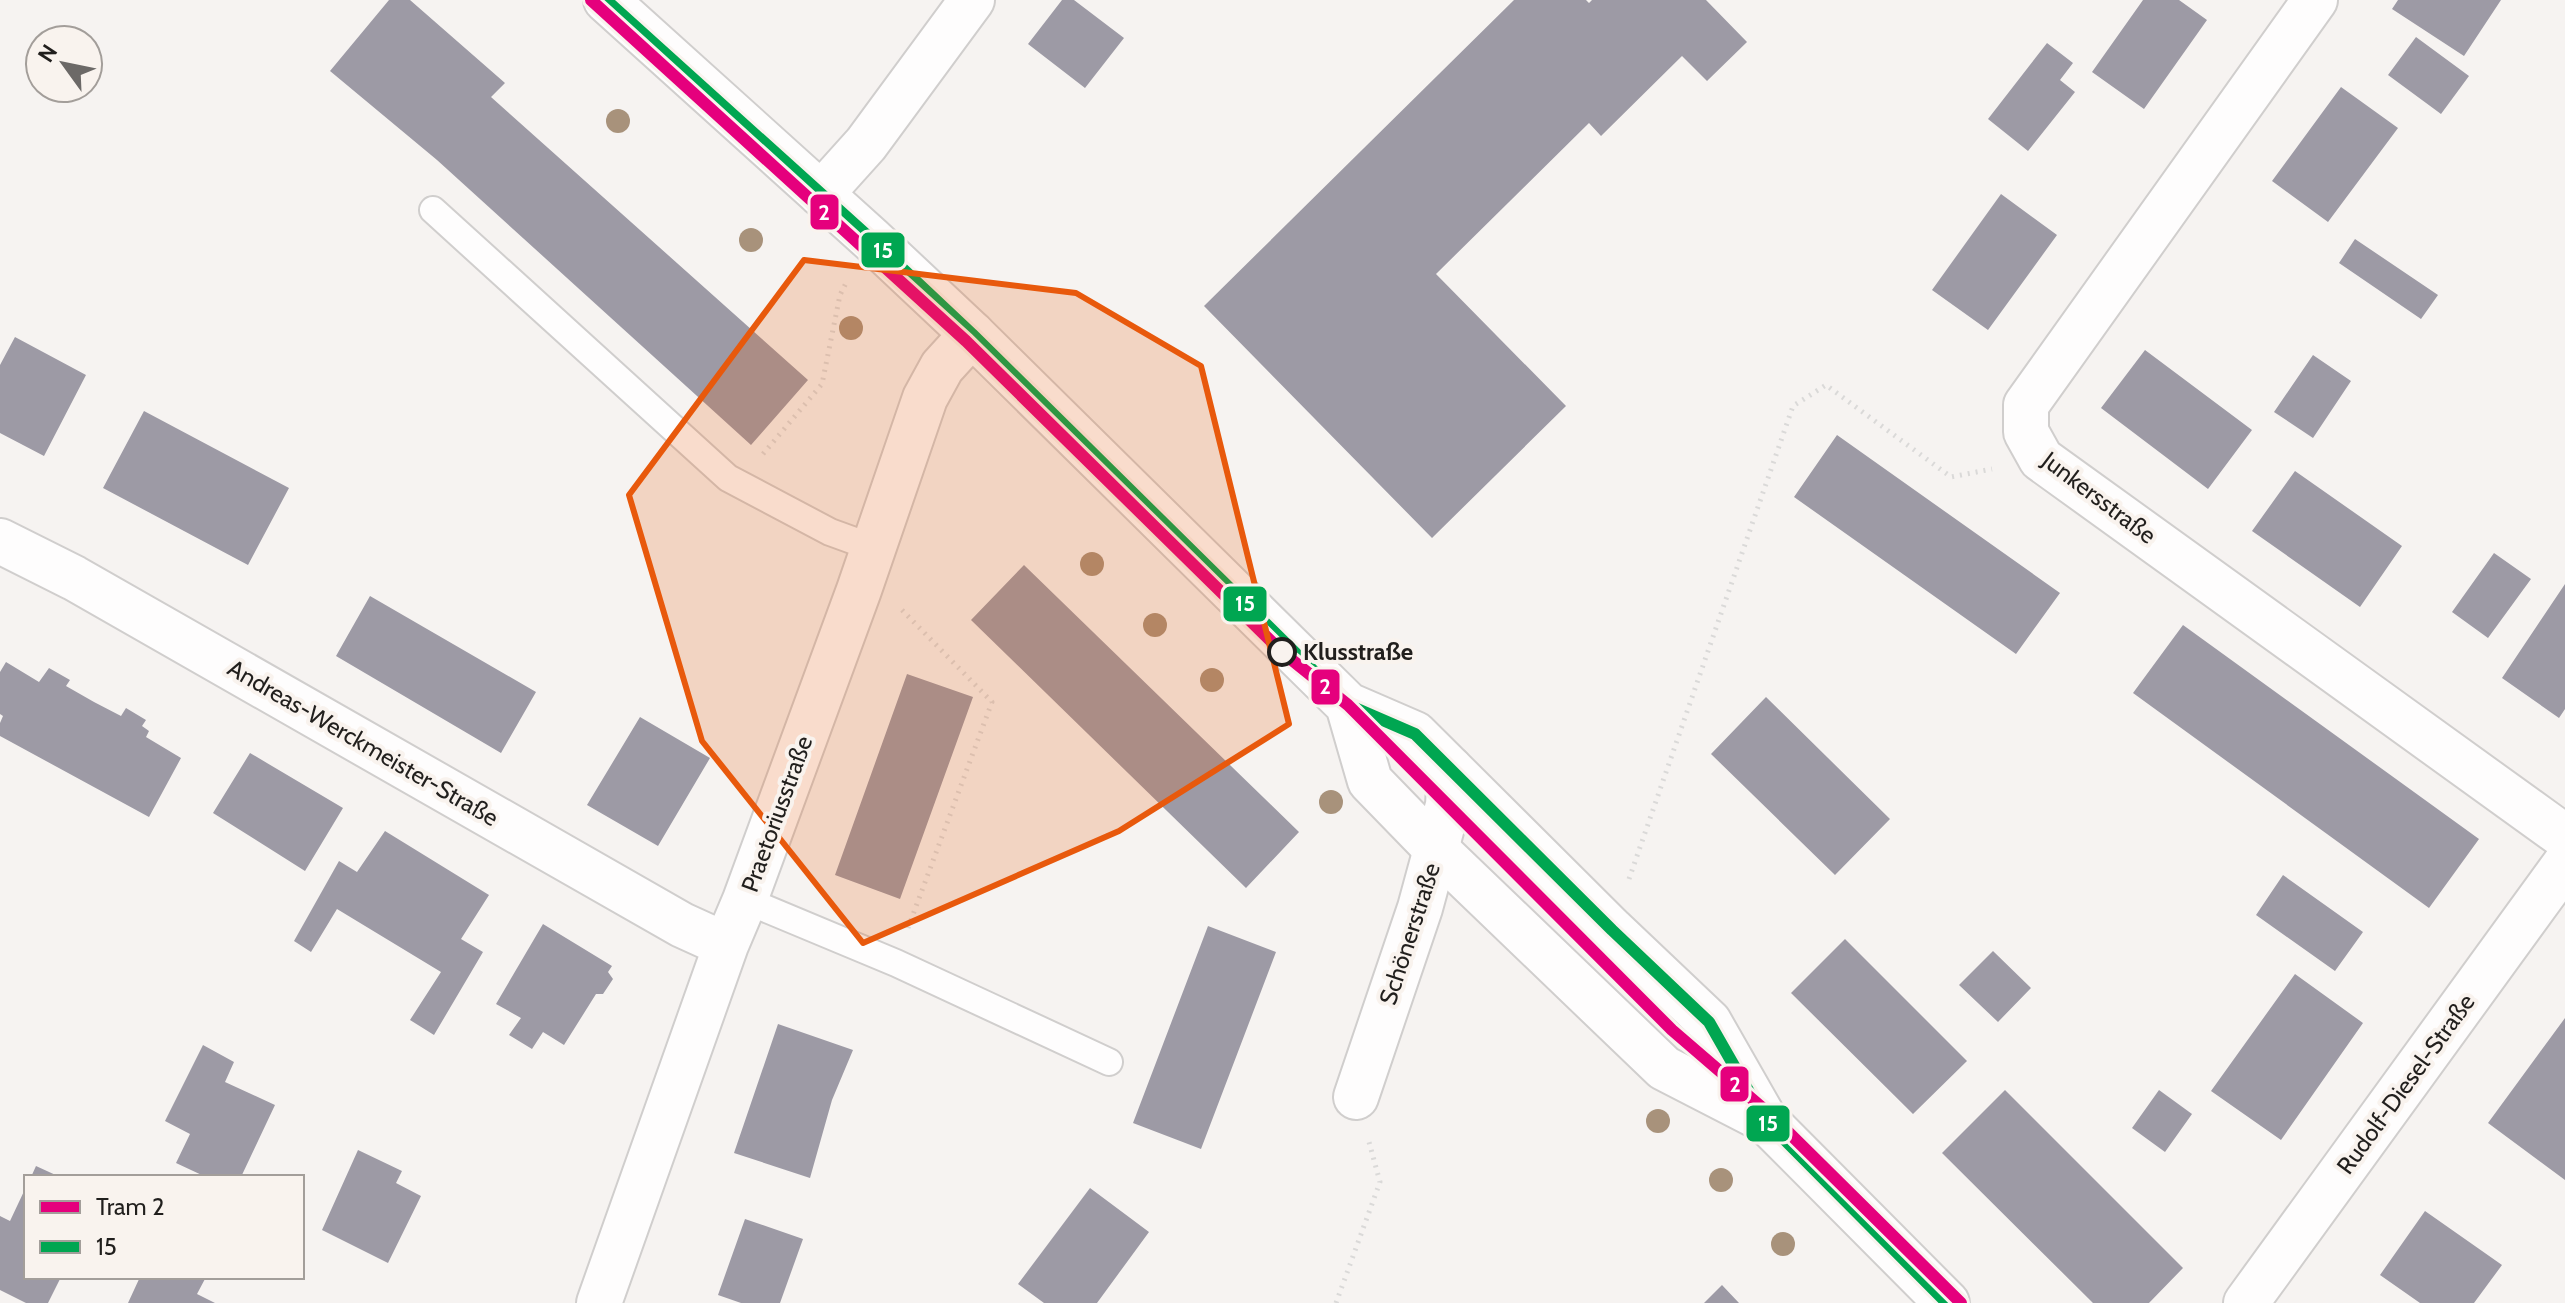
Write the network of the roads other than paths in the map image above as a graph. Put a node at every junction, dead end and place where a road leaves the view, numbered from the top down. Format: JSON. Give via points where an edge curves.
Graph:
{"nodes":[{"id":1,"x":606,"y":0,"type":"edge"},
{"id":2,"x":972,"y":0,"type":"edge"},
{"id":3,"x":2315,"y":0,"type":"edge"},
{"id":4,"x":821,"y":194,"type":"junction"},
{"id":5,"x":433,"y":210,"type":"dead end"},
{"id":6,"x":972,"y":334,"type":"junction"},
{"id":7,"x":0,"y":541,"type":"edge"},
{"id":8,"x":874,"y":548,"type":"junction"},
{"id":9,"x":1348,"y":705,"type":"junction"},
{"id":10,"x":1450,"y":769,"type":"junction"},
{"id":11,"x":2565,"y":837,"type":"edge"},
{"id":12,"x":1437,"y":850,"type":"junction"},
{"id":13,"x":2565,"y":864,"type":"edge"},
{"id":14,"x":745,"y":900,"type":"junction"},
{"id":15,"x":726,"y":945,"type":"junction"},
{"id":16,"x":1109,"y":1062,"type":"dead end"},
{"id":17,"x":1356,"y":1097,"type":"road end"},
{"id":18,"x":1765,"y":1120,"type":"junction"},
{"id":19,"x":599,"y":1303,"type":"edge"},
{"id":20,"x":1947,"y":1303,"type":"edge"},
{"id":21,"x":2246,"y":1303,"type":"edge"}],
"edges":[{"from":1,"to":4,"type":"street"},
{"from":2,"to":4,"type":"street","via":[[866,144]]},
{"from":3,"to":11,"type":"street","name":"Junkersstraße","via":[[2026,405],[2026,432],[2041,459]]},
{"from":4,"to":6,"type":"street"},
{"from":5,"to":8,"type":"lane","via":[[728,478],[830,532]]},
{"from":6,"to":8,"type":"street","name":"Praetoriusstraße","via":[[942,367],[925,398]]},
{"from":6,"to":9,"type":"street"},
{"from":7,"to":15,"type":"street","name":"Andreas-Werckmeister-Straße"},
{"from":8,"to":14,"type":"street","name":"Praetoriusstraße"},
{"from":9,"to":10,"type":"street","via":[[1415,734]]},
{"from":9,"to":12,"type":"street","via":[[1370,781]]},
{"from":10,"to":12,"type":"street","name":"Schönerstraße"},
{"from":10,"to":18,"type":"street","via":[[1709,1022]]},
{"from":12,"to":17,"type":"street","name":"Schönerstraße"},
{"from":12,"to":18,"type":"street","via":[[1664,1068]]},
{"from":13,"to":21,"type":"street","name":"Rudolf-Diesel-Straße"},
{"from":14,"to":15,"type":"street","name":"Praetoriusstraße"},
{"from":14,"to":16,"type":"lane"},
{"from":15,"to":19,"type":"street","name":"Praetoriusstraße"},
{"from":18,"to":20,"type":"street"}]}
